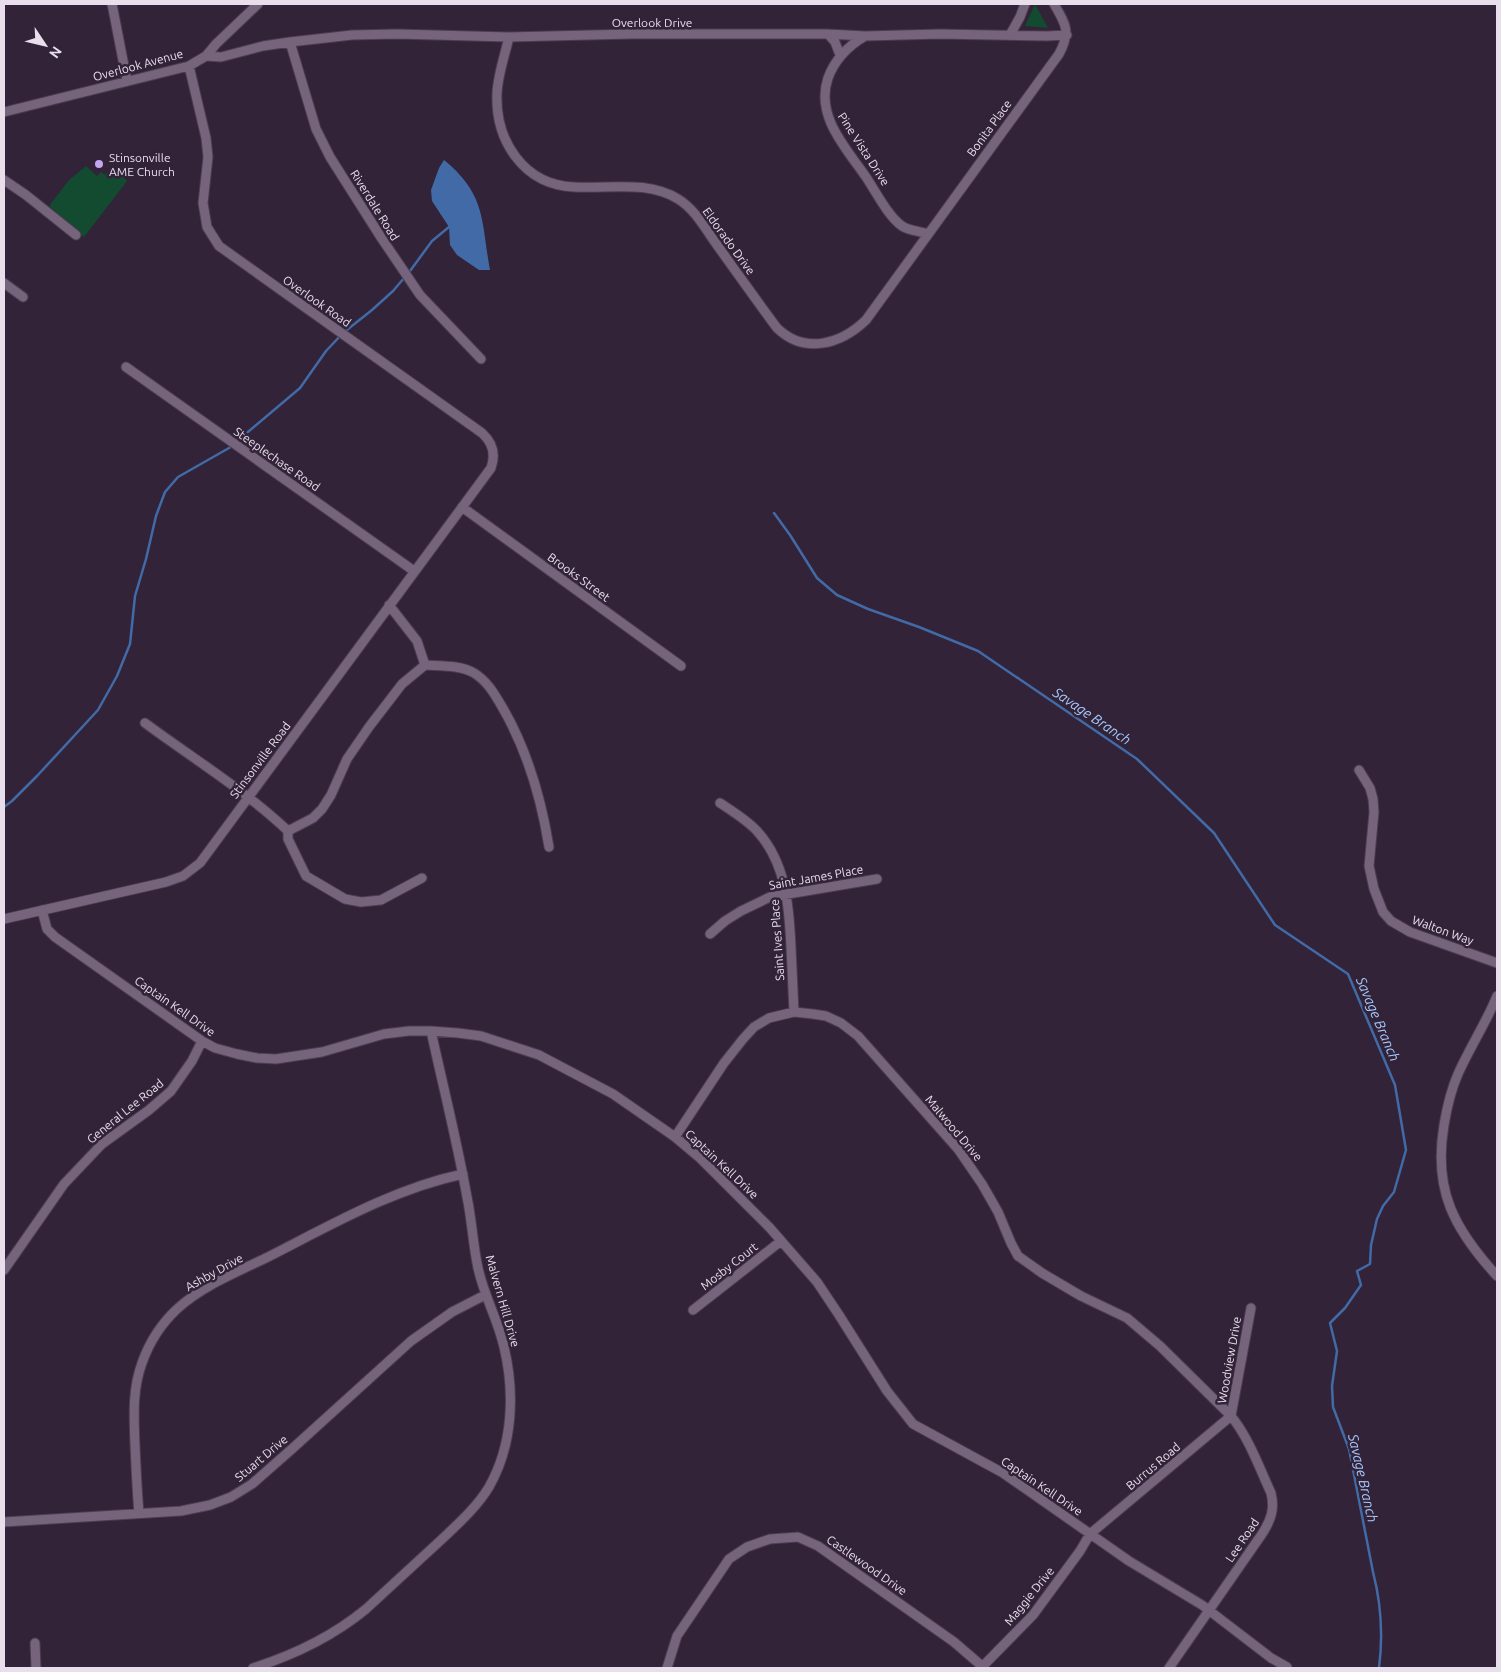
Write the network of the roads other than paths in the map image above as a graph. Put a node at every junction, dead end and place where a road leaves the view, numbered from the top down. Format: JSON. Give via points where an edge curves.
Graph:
{"nodes":[{"id":1,"x":112,"y":4,"type":"edge"},
{"id":2,"x":258,"y":4,"type":"edge"},
{"id":3,"x":1025,"y":4,"type":"edge"},
{"id":4,"x":1054,"y":4,"type":"edge"},
{"id":5,"x":828,"y":34,"type":"junction"},
{"id":6,"x":1010,"y":35,"type":"junction"},
{"id":7,"x":1067,"y":35,"type":"junction"},
{"id":8,"x":865,"y":36,"type":"junction"},
{"id":9,"x":509,"y":37,"type":"junction"},
{"id":10,"x":290,"y":42,"type":"junction"},
{"id":11,"x":840,"y":55,"type":"junction"},
{"id":12,"x":206,"y":56,"type":"junction"},
{"id":13,"x":188,"y":66,"type":"junction"},
{"id":14,"x":127,"y":81,"type":"junction"},
{"id":15,"x":4,"y":112,"type":"edge"},
{"id":16,"x":4,"y":180,"type":"edge"},
{"id":17,"x":928,"y":234,"type":"junction"},
{"id":18,"x":76,"y":235,"type":"dead end"},
{"id":19,"x":4,"y":283,"type":"edge"},
{"id":20,"x":23,"y":297,"type":"dead end"},
{"id":21,"x":481,"y":359,"type":"dead end"},
{"id":22,"x":126,"y":367,"type":"dead end"},
{"id":23,"x":462,"y":507,"type":"junction"},
{"id":24,"x":414,"y":571,"type":"junction"},
{"id":25,"x":389,"y":605,"type":"junction"},
{"id":26,"x":425,"y":665,"type":"junction"},
{"id":27,"x":681,"y":666,"type":"dead end"},
{"id":28,"x":145,"y":723,"type":"dead end"},
{"id":29,"x":1359,"y":770,"type":"dead end"},
{"id":30,"x":247,"y":797,"type":"junction"},
{"id":31,"x":720,"y":803,"type":"dead end"},
{"id":32,"x":288,"y":831,"type":"junction"},
{"id":33,"x":549,"y":847,"type":"dead end"},
{"id":34,"x":422,"y":878,"type":"dead end"},
{"id":35,"x":877,"y":879,"type":"dead end"},
{"id":36,"x":787,"y":894,"type":"junction"},
{"id":37,"x":42,"y":910,"type":"junction"},
{"id":38,"x":4,"y":919,"type":"edge"},
{"id":39,"x":710,"y":934,"type":"dead end"},
{"id":40,"x":1497,"y":963,"type":"edge"},
{"id":41,"x":1497,"y":996,"type":"edge"},
{"id":42,"x":794,"y":1012,"type":"junction"},
{"id":43,"x":432,"y":1031,"type":"junction"},
{"id":44,"x":202,"y":1041,"type":"junction"},
{"id":45,"x":675,"y":1137,"type":"junction"},
{"id":46,"x":463,"y":1174,"type":"junction"},
{"id":47,"x":781,"y":1241,"type":"junction"},
{"id":48,"x":4,"y":1270,"type":"edge"},
{"id":49,"x":1497,"y":1276,"type":"edge"},
{"id":50,"x":485,"y":1295,"type":"junction"},
{"id":51,"x":1251,"y":1308,"type":"dead end"},
{"id":52,"x":692,"y":1310,"type":"dead end"},
{"id":53,"x":1231,"y":1416,"type":"junction"},
{"id":54,"x":139,"y":1514,"type":"junction"},
{"id":55,"x":4,"y":1522,"type":"edge"},
{"id":56,"x":1090,"y":1534,"type":"junction"},
{"id":57,"x":1209,"y":1610,"type":"junction"},
{"id":58,"x":35,"y":1643,"type":"dead end"},
{"id":59,"x":1287,"y":1666,"type":"dead end"},
{"id":60,"x":982,"y":1667,"type":"edge"},
{"id":61,"x":36,"y":1668,"type":"edge"},
{"id":62,"x":253,"y":1668,"type":"edge"},
{"id":63,"x":667,"y":1668,"type":"edge"},
{"id":64,"x":1169,"y":1668,"type":"edge"}],
"edges":[{"from":1,"to":14,"type":"street"},
{"from":2,"to":12,"type":"street","name":"Overlook Avenue"},
{"from":3,"to":6,"type":"street"},
{"from":4,"to":7,"type":"street","via":[[1064,20]]},
{"from":5,"to":8,"type":"street","name":"Overlook Drive"},
{"from":5,"to":9,"type":"street","name":"Overlook Drive"},
{"from":5,"to":11,"type":"street"},
{"from":6,"to":7,"type":"street","name":"Overlook Drive"},
{"from":6,"to":8,"type":"street","name":"Overlook Drive"},
{"from":7,"to":17,"type":"street","name":"Bonita Place","via":[[1059,54]]},
{"from":8,"to":11,"type":"street","name":"Pine Vista Drive"},
{"from":9,"to":10,"type":"street","name":"Overlook Drive","via":[[352,35]]},
{"from":9,"to":17,"type":"street","name":"Eldorado Drive","via":[[499,78],[499,115],[505,137],[519,162],[537,177],[555,184],[646,188],[663,191],[678,199],[696,215],[777,328],[789,338],[820,344],[843,338],[855,330],[866,320]]},
{"from":10,"to":12,"type":"street","name":"Overlook Drive","via":[[221,57]]},
{"from":10,"to":21,"type":"street","name":"Riverdale Road","via":[[316,130],[330,157],[420,295]]},
{"from":11,"to":17,"type":"street","name":"Pine Vista Drive","via":[[830,71],[824,94],[827,116],[893,217],[906,228]]},
{"from":12,"to":13,"type":"street","name":"Overlook Avenue"},
{"from":13,"to":14,"type":"street","name":"Overlook Avenue"},
{"from":13,"to":23,"type":"street","name":"Overlook Road","via":[[206,138],[203,203],[207,227],[219,246],[488,439],[495,458]]},
{"from":14,"to":15,"type":"street","name":"Overlook Avenue"},
{"from":16,"to":18,"type":"street"},
{"from":19,"to":20,"type":"street"},
{"from":22,"to":24,"type":"street","name":"Steeplechase Road"},
{"from":23,"to":24,"type":"street","name":"Stinsonville Road"},
{"from":23,"to":27,"type":"street","name":"Brooks Street"},
{"from":24,"to":25,"type":"street","name":"Stinsonville Road"},
{"from":25,"to":26,"type":"street","via":[[417,641]]},
{"from":25,"to":30,"type":"street","name":"Stinsonville Road"},
{"from":26,"to":32,"type":"street","via":[[402,684],[374,720],[347,758],[322,809],[313,818]]},
{"from":26,"to":33,"type":"street","via":[[472,672],[483,679],[493,692],[524,751],[538,792]]},
{"from":28,"to":30,"type":"street"},
{"from":29,"to":40,"type":"street","name":"Walton Way","via":[[1373,799],[1369,866],[1384,912],[1391,921],[1410,932]]},
{"from":30,"to":32,"type":"street"},
{"from":30,"to":37,"type":"street","name":"Stinsonville Road","via":[[200,863],[183,876]]},
{"from":31,"to":36,"type":"street","name":"Saint Ives Place","via":[[756,830],[774,855]]},
{"from":32,"to":34,"type":"street","via":[[288,839],[306,876],[345,898],[361,902],[380,900]]},
{"from":35,"to":36,"type":"street","name":"Saint James Place"},
{"from":36,"to":39,"type":"street","name":"Saint James Place","via":[[770,897],[741,910]]},
{"from":36,"to":42,"type":"street","name":"Saint Ives Place"},
{"from":37,"to":38,"type":"street","name":"Stinsonville Road"},
{"from":37,"to":44,"type":"street","name":"Captain Kell Drive","via":[[46,926],[55,937]]},
{"from":41,"to":49,"type":"street","via":[[1447,1104],[1441,1165],[1443,1185],[1452,1212]]},
{"from":42,"to":45,"type":"street","name":"Malwood Drive","via":[[769,1018],[754,1027],[724,1063]]},
{"from":42,"to":53,"type":"street","name":"Malwood Drive","via":[[826,1016],[842,1023],[858,1036],[958,1149],[998,1212],[1018,1256],[1042,1274],[1127,1318]]},
{"from":43,"to":44,"type":"street","name":"Captain Kell Drive","via":[[384,1034],[322,1052],[276,1059],[237,1054]]},
{"from":43,"to":45,"type":"street","name":"Captain Kell Drive","via":[[481,1036],[539,1055],[613,1094]]},
{"from":43,"to":46,"type":"street","name":"Malvern Hill Drive"},
{"from":44,"to":48,"type":"street","name":"General Lee Road","via":[[171,1091],[102,1144],[64,1184]]},
{"from":45,"to":47,"type":"street","name":"Captain Kell Drive","via":[[724,1180]]},
{"from":46,"to":50,"type":"street","name":"Malvern Hill Drive"},
{"from":46,"to":54,"type":"street","name":"Ashby Drive","via":[[435,1180],[366,1208],[207,1288],[176,1310],[146,1352],[138,1374],[134,1426]]},
{"from":47,"to":52,"type":"street","name":"Mosby Court"},
{"from":47,"to":56,"type":"street","name":"Captain Kell Drive","via":[[816,1282],[897,1406],[913,1424],[1003,1473]]},
{"from":50,"to":54,"type":"street","name":"Stuart Drive","via":[[452,1312],[411,1341],[240,1492],[198,1509]]},
{"from":50,"to":62,"type":"street","name":"Malvern Hill Drive","via":[[504,1346],[511,1386],[506,1441],[489,1488],[458,1523],[350,1622],[291,1655]]},
{"from":51,"to":53,"type":"street","name":"Woodview Drive"},
{"from":53,"to":56,"type":"street","name":"Burrus Road"},
{"from":53,"to":57,"type":"street","name":"Lee Road","via":[[1238,1424],[1271,1493],[1272,1515]]},
{"from":54,"to":55,"type":"street","name":"Stuart Drive"},
{"from":56,"to":57,"type":"street","name":"Captain Kell Drive"},
{"from":56,"to":60,"type":"street","name":"Maggie Drive","via":[[1033,1615]]},
{"from":57,"to":59,"type":"street","name":"Captain Kell Drive"},
{"from":57,"to":64,"type":"street","name":"Lee Road"},
{"from":58,"to":61,"type":"street"},
{"from":60,"to":63,"type":"street","name":"Castlewood Drive","via":[[954,1642],[818,1546],[798,1537],[770,1539],[747,1547],[729,1559],[677,1636]]}]}
